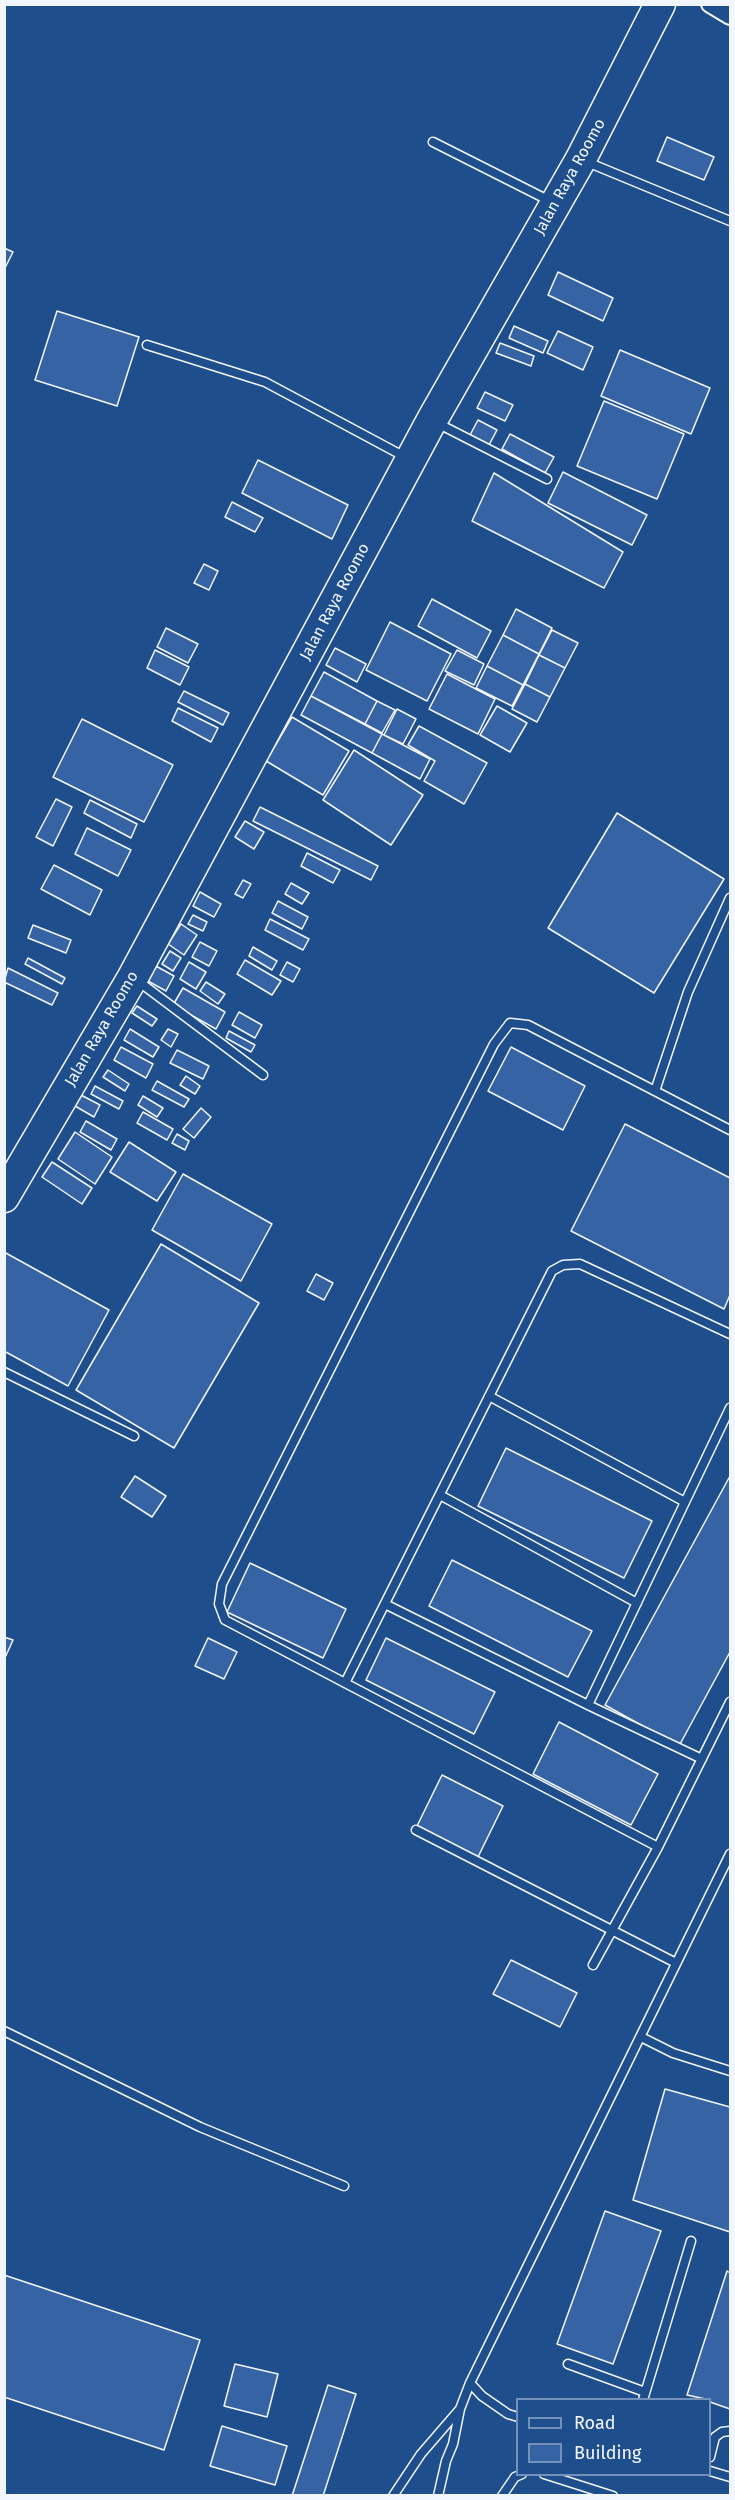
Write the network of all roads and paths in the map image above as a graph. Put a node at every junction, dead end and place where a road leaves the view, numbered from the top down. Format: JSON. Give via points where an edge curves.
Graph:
{"nodes":[{"id":1,"x":710,"y":4,"type":"edge"},
{"id":2,"x":658,"y":5,"type":"edge"},
{"id":3,"x":730,"y":15,"type":"edge"},
{"id":4,"x":433,"y":142,"type":"dead end"},
{"id":5,"x":581,"y":159,"type":"junction"},
{"id":6,"x":556,"y":204,"type":"junction"},
{"id":7,"x":730,"y":221,"type":"edge"},
{"id":8,"x":147,"y":345,"type":"dead end"},
{"id":9,"x":432,"y":420,"type":"junction"},
{"id":10,"x":411,"y":460,"type":"junction"},
{"id":11,"x":547,"y":479,"type":"dead end"},
{"id":12,"x":730,"y":898,"type":"edge"},
{"id":13,"x":133,"y":977,"type":"junction"},
{"id":14,"x":262,"y":1075,"type":"dead end"},
{"id":15,"x":655,"y":1091,"type":"junction"},
{"id":16,"x":730,"y":1130,"type":"edge"},
{"id":17,"x":4,"y":1197,"type":"edge"},
{"id":18,"x":730,"y":1334,"type":"edge"},
{"id":19,"x":4,"y":1372,"type":"edge"},
{"id":20,"x":489,"y":1396,"type":"junction"},
{"id":21,"x":730,"y":1408,"type":"edge"},
{"id":22,"x":134,"y":1436,"type":"dead end"},
{"id":23,"x":440,"y":1495,"type":"junction"},
{"id":24,"x":685,"y":1502,"type":"junction"},
{"id":25,"x":637,"y":1603,"type":"junction"},
{"id":26,"x":385,"y":1604,"type":"junction"},
{"id":27,"x":345,"y":1683,"type":"junction"},
{"id":28,"x":730,"y":1702,"type":"edge"},
{"id":29,"x":588,"y":1705,"type":"junction"},
{"id":30,"x":702,"y":1759,"type":"junction"},
{"id":31,"x":416,"y":1830,"type":"dead end"},
{"id":32,"x":658,"y":1847,"type":"junction"},
{"id":33,"x":730,"y":1854,"type":"edge"},
{"id":34,"x":612,"y":1931,"type":"junction"},
{"id":35,"x":676,"y":1963,"type":"junction"},
{"id":36,"x":593,"y":1965,"type":"dead end"},
{"id":37,"x":4,"y":2031,"type":"edge"},
{"id":38,"x":641,"y":2037,"type":"junction"},
{"id":39,"x":730,"y":2071,"type":"edge"},
{"id":40,"x":344,"y":2186,"type":"dead end"},
{"id":41,"x":691,"y":2241,"type":"dead end"},
{"id":42,"x":568,"y":2364,"type":"dead end"},
{"id":43,"x":470,"y":2384,"type":"junction"},
{"id":44,"x":644,"y":2396,"type":"edge"},
{"id":45,"x":460,"y":2409,"type":"junction"},
{"id":46,"x":516,"y":2416,"type":"edge"},
{"id":47,"x":730,"y":2431,"type":"edge"},
{"id":48,"x":711,"y":2453,"type":"edge"},
{"id":49,"x":711,"y":2471,"type":"edge"},
{"id":50,"x":518,"y":2476,"type":"edge"},
{"id":51,"x":547,"y":2476,"type":"edge"},
{"id":52,"x":730,"y":2477,"type":"edge"},
{"id":53,"x":393,"y":2496,"type":"edge"},
{"id":54,"x":438,"y":2496,"type":"edge"},
{"id":55,"x":502,"y":2496,"type":"edge"},
{"id":56,"x":613,"y":2496,"type":"edge"}],
"edges":[{"from":1,"to":3,"type":"street"},
{"from":2,"to":5,"type":"highway","name":"Jalan Raya Roomo"},
{"from":4,"to":6,"type":"lane"},
{"from":5,"to":6,"type":"highway","name":"Jalan Raya Roomo"},
{"from":5,"to":7,"type":"lane"},
{"from":6,"to":9,"type":"highway","name":"Jalan Raya Roomo"},
{"from":8,"to":10,"type":"lane","via":[[265,382]]},
{"from":9,"to":10,"type":"highway","name":"Jalan Raya Roomo"},
{"from":9,"to":11,"type":"lane"},
{"from":10,"to":13,"type":"highway","name":"Jalan Raya Roomo"},
{"from":12,"to":15,"type":"lane","via":[[688,992]]},
{"from":13,"to":14,"type":"lane"},
{"from":13,"to":17,"type":"highway","name":"Jalan Raya Roomo"},
{"from":15,"to":16,"type":"lane"},
{"from":15,"to":27,"type":"lane","via":[[528,1025],[510,1023],[494,1044],[222,1584],[219,1604],[225,1620]]},
{"from":18,"to":20,"type":"lane","via":[[579,1264],[564,1265],[552,1271]]},
{"from":19,"to":22,"type":"lane"},
{"from":20,"to":23,"type":"lane"},
{"from":20,"to":24,"type":"lane"},
{"from":21,"to":24,"type":"lane"},
{"from":23,"to":25,"type":"lane"},
{"from":23,"to":26,"type":"lane"},
{"from":24,"to":25,"type":"lane"},
{"from":25,"to":29,"type":"lane"},
{"from":26,"to":27,"type":"lane"},
{"from":26,"to":29,"type":"lane"},
{"from":27,"to":32,"type":"lane"},
{"from":28,"to":30,"type":"lane"},
{"from":29,"to":30,"type":"lane"},
{"from":30,"to":32,"type":"lane"},
{"from":31,"to":34,"type":"lane"},
{"from":32,"to":34,"type":"lane"},
{"from":33,"to":35,"type":"lane"},
{"from":34,"to":35,"type":"lane"},
{"from":34,"to":36,"type":"lane"},
{"from":35,"to":38,"type":"lane"},
{"from":37,"to":40,"type":"lane","via":[[200,2127]]},
{"from":38,"to":39,"type":"lane","via":[[673,2053]]},
{"from":38,"to":43,"type":"lane"},
{"from":41,"to":44,"type":"lane"},
{"from":42,"to":44,"type":"lane"},
{"from":43,"to":45,"type":"lane"},
{"from":43,"to":46,"type":"lane"},
{"from":45,"to":53,"type":"lane","via":[[421,2454]]},
{"from":45,"to":54,"type":"lane"},
{"from":47,"to":48,"type":"lane","via":[[715,2437]]},
{"from":49,"to":52,"type":"lane"},
{"from":50,"to":55,"type":"lane"},
{"from":51,"to":56,"type":"lane"}]}
